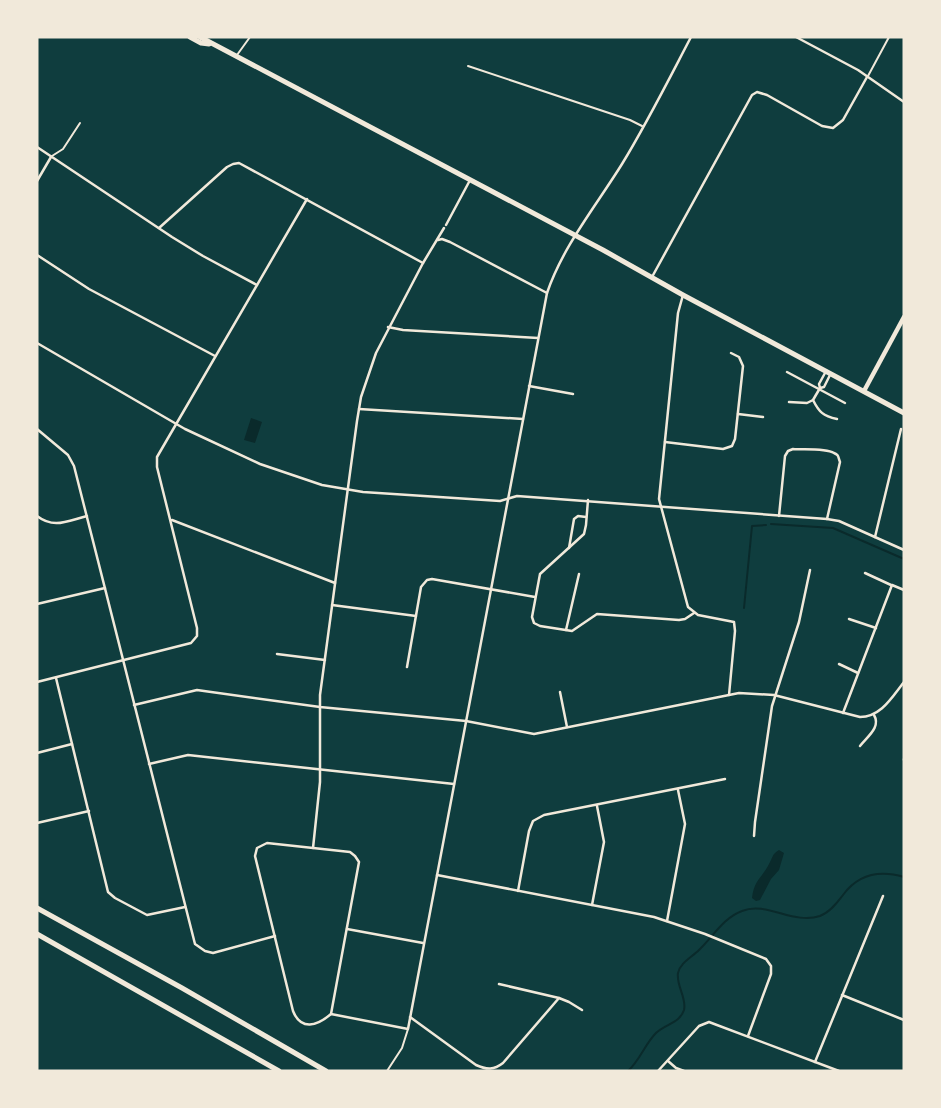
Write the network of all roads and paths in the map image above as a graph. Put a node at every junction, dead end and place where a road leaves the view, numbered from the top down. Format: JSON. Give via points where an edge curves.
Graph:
{"nodes":[{"id":1,"x":190,"y":37,"type":"edge"},
{"id":2,"x":200,"y":37,"type":"edge"},
{"id":3,"x":250,"y":37,"type":"edge"},
{"id":4,"x":691,"y":37,"type":"edge"},
{"id":5,"x":796,"y":37,"type":"edge"},
{"id":6,"x":889,"y":37,"type":"edge"},
{"id":7,"x":216,"y":45,"type":"junction"},
{"id":8,"x":236,"y":56,"type":"junction"},
{"id":9,"x":468,"y":66,"type":"dead end"},
{"id":10,"x":867,"y":76,"type":"junction"},
{"id":11,"x":904,"y":102,"type":"edge"},
{"id":12,"x":80,"y":123,"type":"dead end"},
{"id":13,"x":643,"y":127,"type":"junction"},
{"id":14,"x":37,"y":147,"type":"edge"},
{"id":15,"x":51,"y":157,"type":"junction"},
{"id":16,"x":471,"y":180,"type":"junction"},
{"id":17,"x":37,"y":181,"type":"edge"},
{"id":18,"x":307,"y":200,"type":"junction"},
{"id":19,"x":159,"y":229,"type":"junction"},
{"id":20,"x":575,"y":235,"type":"junction"},
{"id":21,"x":438,"y":240,"type":"junction"},
{"id":22,"x":37,"y":255,"type":"edge"},
{"id":23,"x":423,"y":263,"type":"junction"},
{"id":24,"x":652,"y":277,"type":"junction"},
{"id":25,"x":257,"y":285,"type":"junction"},
{"id":26,"x":547,"y":293,"type":"junction"},
{"id":27,"x":683,"y":295,"type":"junction"},
{"id":28,"x":904,"y":317,"type":"edge"},
{"id":29,"x":388,"y":327,"type":"junction"},
{"id":30,"x":538,"y":338,"type":"junction"},
{"id":31,"x":37,"y":342,"type":"edge"},
{"id":32,"x":731,"y":353,"type":"dead end"},
{"id":33,"x":215,"y":356,"type":"junction"},
{"id":34,"x":787,"y":372,"type":"dead end"},
{"id":35,"x":829,"y":372,"type":"junction"},
{"id":36,"x":529,"y":386,"type":"junction"},
{"id":37,"x":820,"y":388,"type":"junction"},
{"id":38,"x":864,"y":391,"type":"junction"},
{"id":39,"x":573,"y":394,"type":"dead end"},
{"id":40,"x":813,"y":400,"type":"junction"},
{"id":41,"x":789,"y":402,"type":"dead end"},
{"id":42,"x":845,"y":403,"type":"dead end"},
{"id":43,"x":359,"y":409,"type":"junction"},
{"id":44,"x":904,"y":413,"type":"edge"},
{"id":45,"x":738,"y":414,"type":"junction"},
{"id":46,"x":764,"y":416,"type":"dead end"},
{"id":47,"x":523,"y":419,"type":"junction"},
{"id":48,"x":837,"y":419,"type":"dead end"},
{"id":49,"x":176,"y":423,"type":"junction"},
{"id":50,"x":37,"y":429,"type":"edge"},
{"id":51,"x":901,"y":429,"type":"dead end"},
{"id":52,"x":665,"y":442,"type":"junction"},
{"id":53,"x":897,"y":449,"type":"junction"},
{"id":54,"x":902,"y":452,"type":"dead end"},
{"id":55,"x":347,"y":490,"type":"junction"},
{"id":56,"x":507,"y":499,"type":"junction"},
{"id":57,"x":588,"y":500,"type":"junction"},
{"id":58,"x":660,"y":506,"type":"junction"},
{"id":59,"x":37,"y":516,"type":"edge"},
{"id":60,"x":87,"y":516,"type":"junction"},
{"id":61,"x":779,"y":516,"type":"junction"},
{"id":62,"x":587,"y":517,"type":"junction"},
{"id":63,"x":170,"y":519,"type":"junction"},
{"id":64,"x":827,"y":519,"type":"junction"},
{"id":65,"x":875,"y":537,"type":"junction"},
{"id":66,"x":569,"y":548,"type":"junction"},
{"id":67,"x":904,"y":550,"type":"edge"},
{"id":68,"x":810,"y":570,"type":"dead end"},
{"id":69,"x":865,"y":573,"type":"dead end"},
{"id":70,"x":579,"y":574,"type":"dead end"},
{"id":71,"x":335,"y":583,"type":"junction"},
{"id":72,"x":892,"y":585,"type":"junction"},
{"id":73,"x":105,"y":588,"type":"junction"},
{"id":74,"x":491,"y":589,"type":"junction"},
{"id":75,"x":904,"y":590,"type":"edge"},
{"id":76,"x":536,"y":597,"type":"junction"},
{"id":77,"x":37,"y":604,"type":"edge"},
{"id":78,"x":332,"y":605,"type":"junction"},
{"id":79,"x":694,"y":613,"type":"junction"},
{"id":80,"x":416,"y":616,"type":"junction"},
{"id":81,"x":849,"y":619,"type":"dead end"},
{"id":82,"x":876,"y":628,"type":"junction"},
{"id":83,"x":566,"y":630,"type":"junction"},
{"id":84,"x":277,"y":654,"type":"dead end"},
{"id":85,"x":123,"y":659,"type":"junction"},
{"id":86,"x":325,"y":660,"type":"junction"},
{"id":87,"x":839,"y":664,"type":"dead end"},
{"id":88,"x":407,"y":667,"type":"dead end"},
{"id":89,"x":859,"y":673,"type":"junction"},
{"id":90,"x":55,"y":677,"type":"junction"},
{"id":91,"x":37,"y":682,"type":"edge"},
{"id":92,"x":904,"y":682,"type":"edge"},
{"id":93,"x":560,"y":692,"type":"dead end"},
{"id":94,"x":729,"y":695,"type":"junction"},
{"id":95,"x":774,"y":695,"type":"junction"},
{"id":96,"x":134,"y":705,"type":"junction"},
{"id":97,"x":320,"y":707,"type":"junction"},
{"id":98,"x":843,"y":713,"type":"junction"},
{"id":99,"x":874,"y":715,"type":"junction"},
{"id":100,"x":466,"y":721,"type":"junction"},
{"id":101,"x":567,"y":727,"type":"junction"},
{"id":102,"x":72,"y":744,"type":"junction"},
{"id":103,"x":860,"y":746,"type":"dead end"},
{"id":104,"x":37,"y":753,"type":"edge"},
{"id":105,"x":149,"y":764,"type":"junction"},
{"id":106,"x":321,"y":770,"type":"junction"},
{"id":107,"x":725,"y":779,"type":"dead end"},
{"id":108,"x":454,"y":784,"type":"junction"},
{"id":109,"x":678,"y":789,"type":"junction"},
{"id":110,"x":597,"y":804,"type":"junction"},
{"id":111,"x":89,"y":811,"type":"junction"},
{"id":112,"x":37,"y":824,"type":"edge"},
{"id":113,"x":754,"y":836,"type":"dead end"},
{"id":114,"x":313,"y":848,"type":"junction"},
{"id":115,"x":437,"y":875,"type":"junction"},
{"id":116,"x":518,"y":891,"type":"junction"},
{"id":117,"x":883,"y":896,"type":"dead end"},
{"id":118,"x":592,"y":905,"type":"junction"},
{"id":119,"x":185,"y":907,"type":"junction"},
{"id":120,"x":37,"y":908,"type":"edge"},
{"id":121,"x":667,"y":921,"type":"junction"},
{"id":122,"x":347,"y":929,"type":"junction"},
{"id":123,"x":37,"y":934,"type":"edge"},
{"id":124,"x":275,"y":936,"type":"junction"},
{"id":125,"x":424,"y":943,"type":"junction"},
{"id":126,"x":499,"y":984,"type":"dead end"},
{"id":127,"x":842,"y":995,"type":"junction"},
{"id":128,"x":559,"y":998,"type":"junction"},
{"id":129,"x":582,"y":1010,"type":"dead end"},
{"id":130,"x":331,"y":1014,"type":"junction"},
{"id":131,"x":410,"y":1017,"type":"junction"},
{"id":132,"x":904,"y":1020,"type":"edge"},
{"id":133,"x":408,"y":1029,"type":"junction"},
{"id":134,"x":748,"y":1036,"type":"junction"},
{"id":135,"x":668,"y":1060,"type":"junction"},
{"id":136,"x":814,"y":1062,"type":"junction"},
{"id":137,"x":279,"y":1071,"type":"edge"},
{"id":138,"x":326,"y":1071,"type":"edge"},
{"id":139,"x":387,"y":1071,"type":"edge"},
{"id":140,"x":659,"y":1071,"type":"edge"},
{"id":141,"x":684,"y":1071,"type":"edge"},
{"id":142,"x":839,"y":1071,"type":"edge"}],
"edges":[{"from":1,"to":7,"type":"main road"},
{"from":2,"to":7,"type":"main road"},
{"from":3,"to":8,"type":"lane"},
{"from":4,"to":13,"type":"street"},
{"from":5,"to":10,"type":"street"},
{"from":6,"to":10,"type":"lane"},
{"from":7,"to":8,"type":"main road"},
{"from":8,"to":16,"type":"main road"},
{"from":9,"to":13,"type":"lane"},
{"from":10,"to":11,"type":"street"},
{"from":10,"to":24,"type":"street","via":[[843,120],[832,128],[767,94],[752,95]]},
{"from":12,"to":15,"type":"lane","via":[[63,149]]},
{"from":13,"to":20,"type":"street"},
{"from":14,"to":15,"type":"street"},
{"from":15,"to":17,"type":"street"},
{"from":15,"to":19,"type":"street"},
{"from":16,"to":20,"type":"main road"},
{"from":16,"to":21,"type":"street"},
{"from":18,"to":19,"type":"street","via":[[233,164]]},
{"from":18,"to":23,"type":"street"},
{"from":18,"to":25,"type":"street"},
{"from":19,"to":25,"type":"street"},
{"from":20,"to":24,"type":"main road"},
{"from":20,"to":26,"type":"street"},
{"from":21,"to":23,"type":"street"},
{"from":21,"to":26,"type":"street"},
{"from":22,"to":33,"type":"street","via":[[89,289]]},
{"from":23,"to":29,"type":"street"},
{"from":24,"to":27,"type":"main road"},
{"from":25,"to":33,"type":"street"},
{"from":26,"to":30,"type":"street"},
{"from":27,"to":35,"type":"main road"},
{"from":27,"to":52,"type":"street"},
{"from":28,"to":38,"type":"main road"},
{"from":29,"to":30,"type":"street"},
{"from":29,"to":43,"type":"street"},
{"from":30,"to":36,"type":"street"},
{"from":31,"to":49,"type":"street"},
{"from":32,"to":45,"type":"street","via":[[743,366]]},
{"from":33,"to":49,"type":"street"},
{"from":34,"to":37,"type":"street"},
{"from":35,"to":37,"type":"street"},
{"from":35,"to":38,"type":"main road"},
{"from":36,"to":39,"type":"street"},
{"from":36,"to":47,"type":"street"},
{"from":37,"to":40,"type":"street"},
{"from":37,"to":42,"type":"street"},
{"from":38,"to":44,"type":"main road"},
{"from":40,"to":41,"type":"street"},
{"from":40,"to":48,"type":"street","via":[[819,412]]},
{"from":43,"to":47,"type":"street"},
{"from":43,"to":55,"type":"street"},
{"from":45,"to":46,"type":"street"},
{"from":45,"to":52,"type":"street","via":[[735,441],[728,448]]},
{"from":47,"to":56,"type":"street"},
{"from":49,"to":55,"type":"street","via":[[269,467]]},
{"from":49,"to":63,"type":"street","via":[[156,463]]},
{"from":50,"to":60,"type":"street","via":[[72,461]]},
{"from":51,"to":53,"type":"street"},
{"from":52,"to":58,"type":"street"},
{"from":53,"to":54,"type":"street"},
{"from":53,"to":65,"type":"street"},
{"from":55,"to":56,"type":"street"},
{"from":55,"to":71,"type":"street"},
{"from":56,"to":57,"type":"street"},
{"from":56,"to":74,"type":"street"},
{"from":57,"to":58,"type":"street"},
{"from":57,"to":62,"type":"street"},
{"from":58,"to":61,"type":"street"},
{"from":58,"to":79,"type":"street","via":[[688,607]]},
{"from":59,"to":60,"type":"street","via":[[52,524]]},
{"from":60,"to":73,"type":"street"},
{"from":61,"to":64,"type":"street"},
{"from":61,"to":64,"type":"street","via":[[785,456],[793,449],[839,457]]},
{"from":62,"to":66,"type":"street","via":[[584,534]]},
{"from":62,"to":66,"type":"street","via":[[574,519]]},
{"from":63,"to":71,"type":"street"},
{"from":63,"to":85,"type":"street","via":[[197,636],[191,643]]},
{"from":64,"to":65,"type":"street"},
{"from":65,"to":67,"type":"street"},
{"from":66,"to":76,"type":"street","via":[[540,574]]},
{"from":68,"to":95,"type":"street","via":[[799,622]]},
{"from":69,"to":72,"type":"street"},
{"from":70,"to":83,"type":"street"},
{"from":71,"to":78,"type":"street"},
{"from":72,"to":75,"type":"street"},
{"from":72,"to":82,"type":"street"},
{"from":73,"to":77,"type":"street"},
{"from":73,"to":85,"type":"street"},
{"from":74,"to":76,"type":"street"},
{"from":74,"to":80,"type":"street","via":[[429,580],[421,587]]},
{"from":74,"to":100,"type":"street"},
{"from":76,"to":83,"type":"street","via":[[534,623]]},
{"from":78,"to":80,"type":"street"},
{"from":78,"to":86,"type":"street"},
{"from":79,"to":83,"type":"street","via":[[679,620],[597,614],[575,630]]},
{"from":79,"to":94,"type":"street","via":[[734,622]]},
{"from":80,"to":88,"type":"street"},
{"from":81,"to":82,"type":"street"},
{"from":82,"to":89,"type":"street"},
{"from":84,"to":86,"type":"street"},
{"from":85,"to":90,"type":"street"},
{"from":85,"to":96,"type":"street"},
{"from":86,"to":97,"type":"street"},
{"from":87,"to":89,"type":"street"},
{"from":89,"to":98,"type":"street"},
{"from":90,"to":91,"type":"street"},
{"from":90,"to":102,"type":"street"},
{"from":92,"to":99,"type":"street"},
{"from":93,"to":101,"type":"street"},
{"from":94,"to":95,"type":"street"},
{"from":94,"to":101,"type":"street"},
{"from":95,"to":98,"type":"street"},
{"from":95,"to":113,"type":"street"},
{"from":96,"to":97,"type":"street","via":[[197,690]]},
{"from":96,"to":105,"type":"street"},
{"from":97,"to":100,"type":"street"},
{"from":97,"to":106,"type":"street"},
{"from":98,"to":99,"type":"street"},
{"from":99,"to":103,"type":"street","via":[[878,723]]},
{"from":100,"to":101,"type":"street","via":[[534,734]]},
{"from":100,"to":108,"type":"street"},
{"from":102,"to":104,"type":"street"},
{"from":102,"to":111,"type":"street"},
{"from":105,"to":106,"type":"street","via":[[188,755]]},
{"from":105,"to":119,"type":"street"},
{"from":106,"to":108,"type":"street"},
{"from":106,"to":114,"type":"street"},
{"from":107,"to":109,"type":"street"},
{"from":108,"to":115,"type":"street"},
{"from":109,"to":110,"type":"street"},
{"from":109,"to":121,"type":"street","via":[[685,824]]},
{"from":110,"to":116,"type":"street","via":[[533,821]]},
{"from":110,"to":118,"type":"street","via":[[604,842]]},
{"from":111,"to":112,"type":"street"},
{"from":111,"to":119,"type":"street","via":[[110,895],[147,915]]},
{"from":114,"to":122,"type":"street","via":[[350,852],[357,858]]},
{"from":114,"to":124,"type":"street","via":[[267,843],[255,852]]},
{"from":115,"to":116,"type":"street"},
{"from":115,"to":125,"type":"street"},
{"from":116,"to":118,"type":"street"},
{"from":117,"to":127,"type":"street"},
{"from":118,"to":121,"type":"street"},
{"from":119,"to":124,"type":"street","via":[[195,944],[210,953]]},
{"from":120,"to":138,"type":"main road"},
{"from":121,"to":134,"type":"street","via":[[766,959],[771,966]]},
{"from":122,"to":125,"type":"street"},
{"from":122,"to":130,"type":"street"},
{"from":123,"to":137,"type":"main road"},
{"from":124,"to":130,"type":"street","via":[[296,1018],[309,1025]]},
{"from":125,"to":131,"type":"street"},
{"from":126,"to":128,"type":"street"},
{"from":127,"to":132,"type":"street"},
{"from":127,"to":136,"type":"street"},
{"from":128,"to":129,"type":"street"},
{"from":128,"to":131,"type":"street","via":[[503,1063],[489,1069],[476,1065]]},
{"from":130,"to":133,"type":"street"},
{"from":131,"to":133,"type":"street"},
{"from":133,"to":139,"type":"lane"},
{"from":134,"to":135,"type":"street","via":[[705,1023]]},
{"from":134,"to":136,"type":"street"},
{"from":135,"to":140,"type":"street"},
{"from":135,"to":141,"type":"street"},
{"from":136,"to":142,"type":"street"}]}
